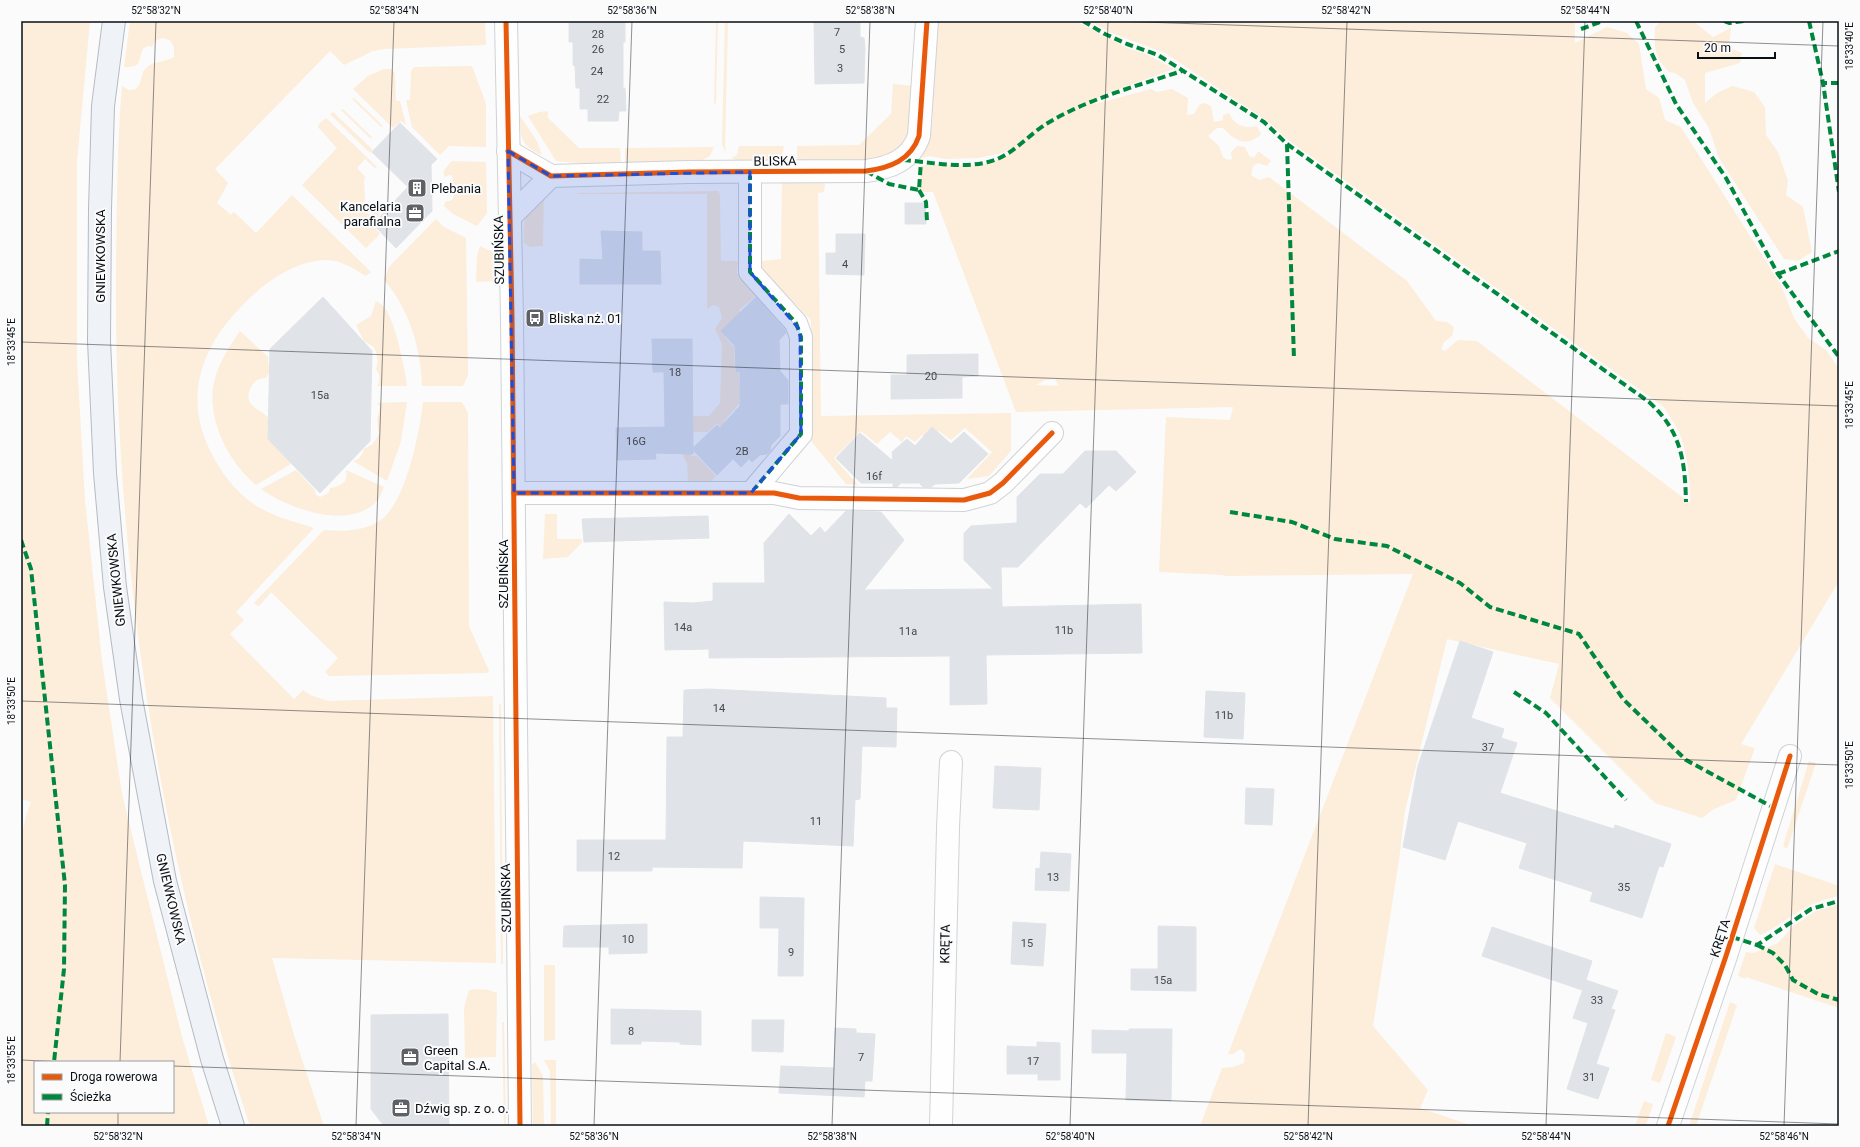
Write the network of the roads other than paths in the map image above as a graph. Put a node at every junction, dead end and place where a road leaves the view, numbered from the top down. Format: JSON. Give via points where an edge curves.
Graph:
{"nodes":[{"id":1,"x":114,"y":21,"type":"edge"},
{"id":2,"x":506,"y":21,"type":"edge"},
{"id":3,"x":927,"y":21,"type":"edge"},
{"id":4,"x":508,"y":151,"type":"junction"},
{"id":5,"x":750,"y":172,"type":"junction"},
{"id":6,"x":551,"y":176,"type":"junction"},
{"id":7,"x":510,"y":217,"type":"junction"},
{"id":8,"x":1052,"y":433,"type":"dead end"},
{"id":9,"x":514,"y":493,"type":"junction"},
{"id":10,"x":751,"y":493,"type":"junction"},
{"id":11,"x":1790,"y":756,"type":"dead end"},
{"id":12,"x":951,"y":762,"type":"dead end"},
{"id":13,"x":233,"y":1126,"type":"edge"},
{"id":14,"x":520,"y":1126,"type":"edge"},
{"id":15,"x":941,"y":1126,"type":"edge"},
{"id":16,"x":1668,"y":1126,"type":"edge"}],
"edges":[{"from":1,"to":13,"type":"main road","name":"GNIEWKOWSKA","via":[[103,106],[99,341],[105,473],[115,587],[131,699],[165,881],[212,1059]]},
{"from":2,"to":4,"type":"street","name":"SZUBIŃSKA"},
{"from":3,"to":5,"type":"street","name":"BLISKA","via":[[919,136],[903,160],[866,171]]},
{"from":4,"to":6,"type":"street"},
{"from":4,"to":7,"type":"street","name":"SZUBIŃSKA"},
{"from":5,"to":6,"type":"street","name":"BLISKA"},
{"from":5,"to":10,"type":"street","via":[[750,272],[796,323],[801,337],[801,434]]},
{"from":6,"to":7,"type":"street"},
{"from":7,"to":9,"type":"street","name":"SZUBIŃSKA"},
{"from":8,"to":10,"type":"street","via":[[1003,483],[990,493],[974,499],[799,498],[774,493]]},
{"from":9,"to":10,"type":"street"},
{"from":9,"to":14,"type":"street","name":"SZUBIŃSKA"},
{"from":11,"to":16,"type":"street","name":"KRĘTA"},
{"from":12,"to":15,"type":"street","name":"KRĘTA"}]}
